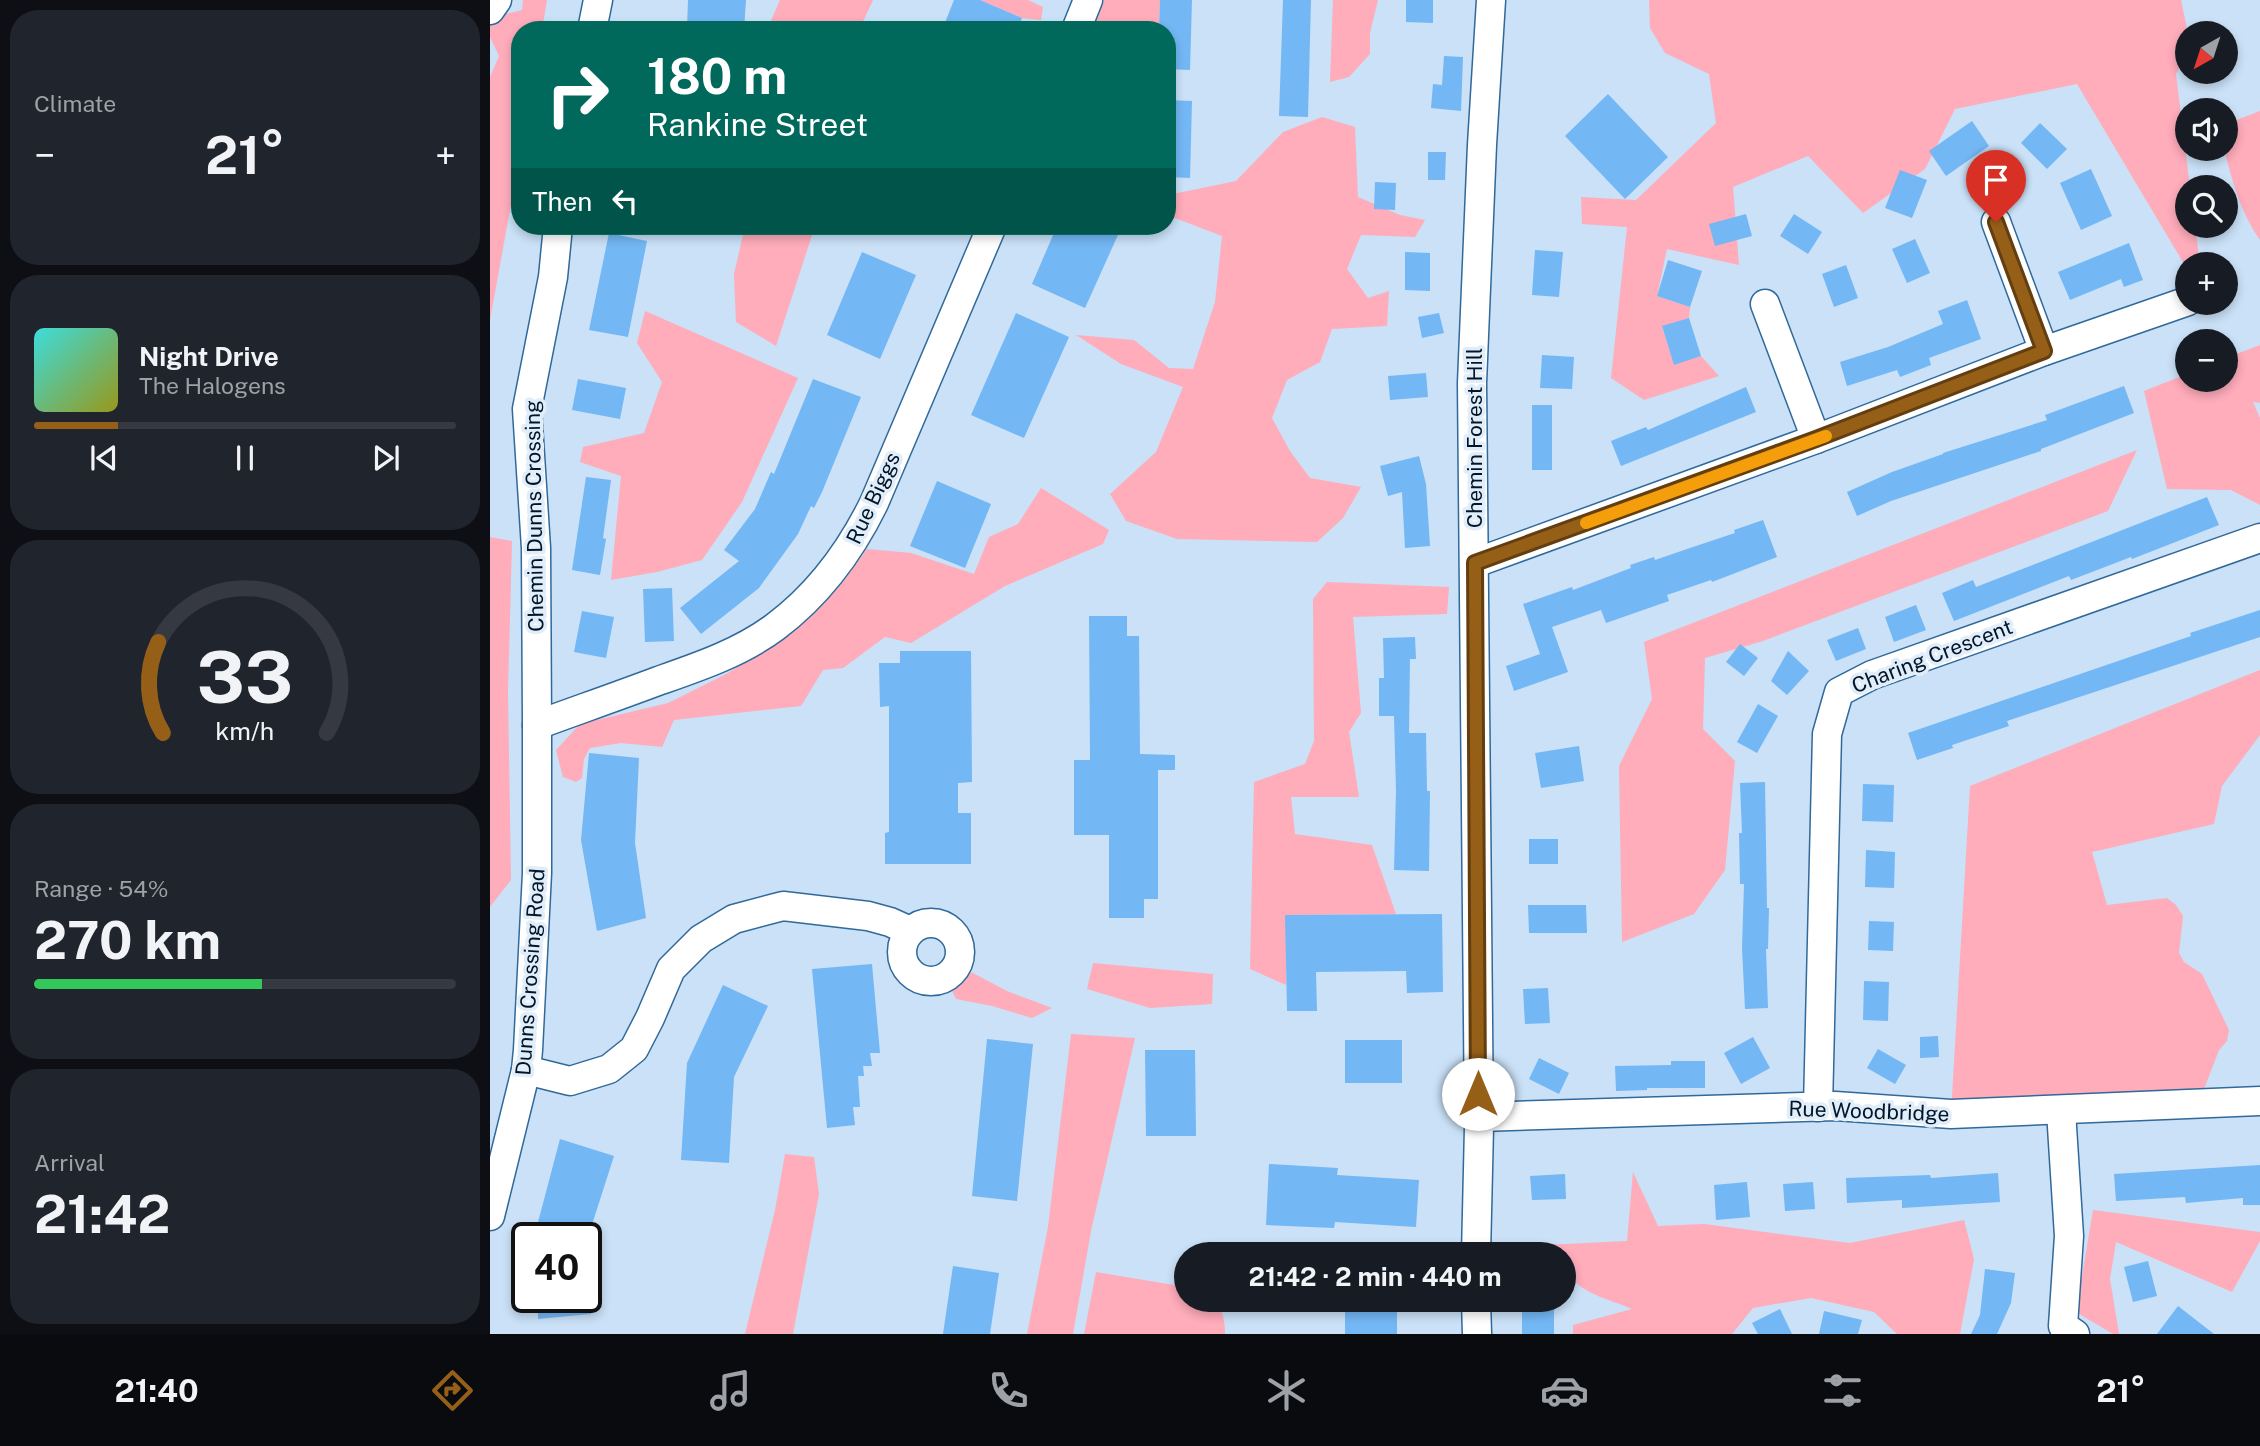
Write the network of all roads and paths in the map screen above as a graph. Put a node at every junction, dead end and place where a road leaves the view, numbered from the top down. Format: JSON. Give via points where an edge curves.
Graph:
{"nodes":[{"id":1,"x":498,"y":0,"type":"edge"},
{"id":2,"x":598,"y":0,"type":"edge"},
{"id":3,"x":1088,"y":0,"type":"edge"},
{"id":4,"x":1491,"y":0,"type":"edge"},
{"id":5,"x":490,"y":10,"type":"edge"},
{"id":6,"x":594,"y":21,"type":"edge"},
{"id":7,"x":1080,"y":21,"type":"edge"},
{"id":8,"x":1996,"y":222,"type":"dead end"},
{"id":9,"x":557,"y":235,"type":"edge"},
{"id":10,"x":988,"y":235,"type":"edge"},
{"id":11,"x":1765,"y":304,"type":"dead end"},
{"id":12,"x":2175,"y":306,"type":"edge"},
{"id":13,"x":2044,"y":351,"type":"junction"},
{"id":14,"x":1816,"y":439,"type":"junction"},
{"id":15,"x":2260,"y":538,"type":"edge"},
{"id":16,"x":1475,"y":563,"type":"junction"},
{"id":17,"x":537,"y":725,"type":"junction"},
{"id":18,"x":911,"y":931,"type":"dead end"},
{"id":19,"x":526,"y":1070,"type":"junction"},
{"id":20,"x":2260,"y":1101,"type":"edge"},
{"id":21,"x":1818,"y":1107,"type":"junction"},
{"id":22,"x":2061,"y":1111,"type":"junction"},
{"id":23,"x":1479,"y":1117,"type":"junction"},
{"id":24,"x":490,"y":1216,"type":"edge"},
{"id":25,"x":1476,"y":1242,"type":"edge"},
{"id":26,"x":1476,"y":1312,"type":"edge"},
{"id":27,"x":2065,"y":1331,"type":"edge"},
{"id":28,"x":1477,"y":1334,"type":"edge"}],
"edges":[{"from":1,"to":5,"type":"street"},
{"from":2,"to":6,"type":"street"},
{"from":3,"to":7,"type":"street"},
{"from":4,"to":16,"type":"street","name":"Chemin Forest Hill","via":[[1472,383]]},
{"from":8,"to":13,"type":"street"},
{"from":9,"to":17,"type":"street","name":"Chemin Dunns Crossing","via":[[527,409],[536,548]]},
{"from":10,"to":17,"type":"street","name":"Rue Biggs","via":[[859,535],[821,585],[774,629],[741,648]]},
{"from":11,"to":14,"type":"street"},
{"from":12,"to":13,"type":"street"},
{"from":13,"to":14,"type":"street"},
{"from":14,"to":16,"type":"street"},
{"from":15,"to":21,"type":"street","name":"Charing Crescent","via":[[1872,675],[1839,692],[1827,734]]},
{"from":16,"to":23,"type":"street","name":"Chemin Forest Hill"},
{"from":17,"to":19,"type":"street","name":"Dunns Crossing Road","via":[[537,873]]},
{"from":18,"to":19,"type":"street","via":[[868,916],[783,906],[734,919],[701,939],[671,969],[634,1049],[609,1069],[570,1081]]},
{"from":19,"to":24,"type":"street","name":"Dunns Crossing Road"},
{"from":20,"to":22,"type":"street","name":"Rue Woodbridge"},
{"from":21,"to":22,"type":"street","name":"Rue Woodbridge","via":[[1951,1114]]},
{"from":21,"to":23,"type":"street","name":"Rue Woodbridge"},
{"from":22,"to":27,"type":"street","via":[[2069,1236]]},
{"from":23,"to":25,"type":"street","name":"Chemin Forest Hill"},
{"from":26,"to":28,"type":"street"}]}
